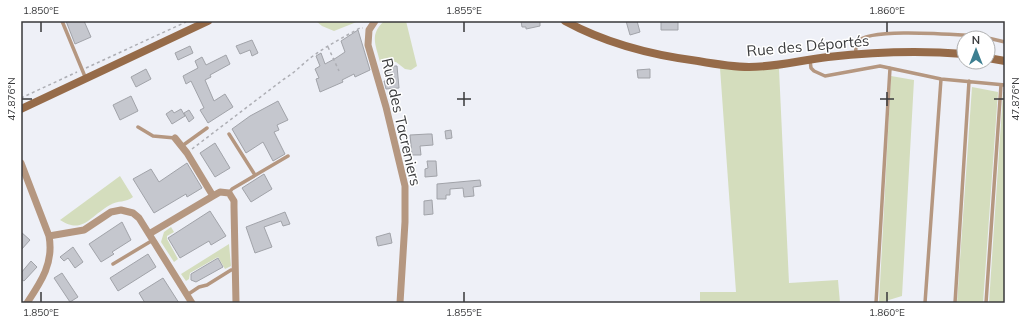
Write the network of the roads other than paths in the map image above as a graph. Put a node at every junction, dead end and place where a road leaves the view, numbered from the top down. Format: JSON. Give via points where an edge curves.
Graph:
{"nodes":[{"id":1,"x":62,"y":21,"type":"edge"},
{"id":2,"x":208,"y":21,"type":"edge"},
{"id":3,"x":375,"y":21,"type":"edge"},
{"id":4,"x":566,"y":21,"type":"edge"},
{"id":5,"x":956,"y":35,"type":"edge"},
{"id":6,"x":956,"y":53,"type":"edge"},
{"id":7,"x":856,"y":55,"type":"junction"},
{"id":8,"x":810,"y":60,"type":"junction"},
{"id":9,"x":890,"y":68,"type":"junction"},
{"id":10,"x":86,"y":79,"type":"junction"},
{"id":11,"x":941,"y":79,"type":"junction"},
{"id":12,"x":969,"y":82,"type":"junction"},
{"id":13,"x":1003,"y":85,"type":"edge"},
{"id":14,"x":21,"y":109,"type":"edge"},
{"id":15,"x":138,"y":127,"type":"dead end"},
{"id":16,"x":207,"y":128,"type":"dead end"},
{"id":17,"x":229,"y":134,"type":"dead end"},
{"id":18,"x":175,"y":138,"type":"joint"},
{"id":19,"x":182,"y":146,"type":"junction"},
{"id":20,"x":288,"y":156,"type":"dead end"},
{"id":21,"x":21,"y":163,"type":"edge"},
{"id":22,"x":255,"y":175,"type":"junction"},
{"id":23,"x":229,"y":193,"type":"junction"},
{"id":24,"x":213,"y":196,"type":"junction"},
{"id":25,"x":49,"y":236,"type":"junction"},
{"id":26,"x":151,"y":237,"type":"junction"},
{"id":27,"x":113,"y":264,"type":"dead end"},
{"id":28,"x":236,"y":270,"type":"junction"},
{"id":29,"x":187,"y":295,"type":"junction"},
{"id":30,"x":27,"y":303,"type":"edge"},
{"id":31,"x":192,"y":303,"type":"edge"},
{"id":32,"x":236,"y":303,"type":"edge"},
{"id":33,"x":400,"y":303,"type":"edge"},
{"id":34,"x":876,"y":303,"type":"edge"},
{"id":35,"x":925,"y":303,"type":"edge"},
{"id":36,"x":955,"y":303,"type":"edge"},
{"id":37,"x":986,"y":303,"type":"edge"}],
"edges":[{"from":1,"to":10,"type":"lane"},
{"from":2,"to":10,"type":"street"},
{"from":3,"to":33,"type":"street","name":"Rue des Tacreniers","via":[[369,30],[368,45],[405,186]]},
{"from":4,"to":8,"type":"street","name":"Rue des Déportés","via":[[614,44],[667,57],[749,67]]},
{"from":5,"to":7,"type":"lane","via":[[884,33],[860,40],[856,46]]},
{"from":6,"to":7,"type":"street","name":"Rue des Déportés","via":[[918,51]]},
{"from":7,"to":8,"type":"street","name":"Rue des Déportés"},
{"from":8,"to":9,"type":"lane","via":[[811,68],[825,76],[874,66]]},
{"from":9,"to":11,"type":"lane"},
{"from":9,"to":34,"type":"lane"},
{"from":10,"to":14,"type":"street"},
{"from":11,"to":12,"type":"lane"},
{"from":11,"to":35,"type":"lane"},
{"from":12,"to":13,"type":"lane"},
{"from":12,"to":36,"type":"lane"},
{"from":13,"to":37,"type":"lane"},
{"from":15,"to":18,"type":"lane","via":[[152,136]]},
{"from":16,"to":19,"type":"lane"},
{"from":17,"to":22,"type":"lane"},
{"from":18,"to":19,"type":"street"},
{"from":19,"to":24,"type":"street"},
{"from":20,"to":22,"type":"lane"},
{"from":21,"to":25,"type":"street"},
{"from":22,"to":23,"type":"lane"},
{"from":23,"to":24,"type":"street","via":[[220,192]]},
{"from":23,"to":28,"type":"street","via":[[234,201]]},
{"from":24,"to":26,"type":"street"},
{"from":25,"to":26,"type":"street","via":[[79,231],[111,212],[121,210],[133,213],[139,218]]},
{"from":25,"to":30,"type":"street","via":[[51,255],[48,266]]},
{"from":26,"to":27,"type":"lane"},
{"from":26,"to":29,"type":"street"},
{"from":28,"to":29,"type":"lane","via":[[231,270]]},
{"from":28,"to":32,"type":"street"},
{"from":29,"to":31,"type":"street"}]}
